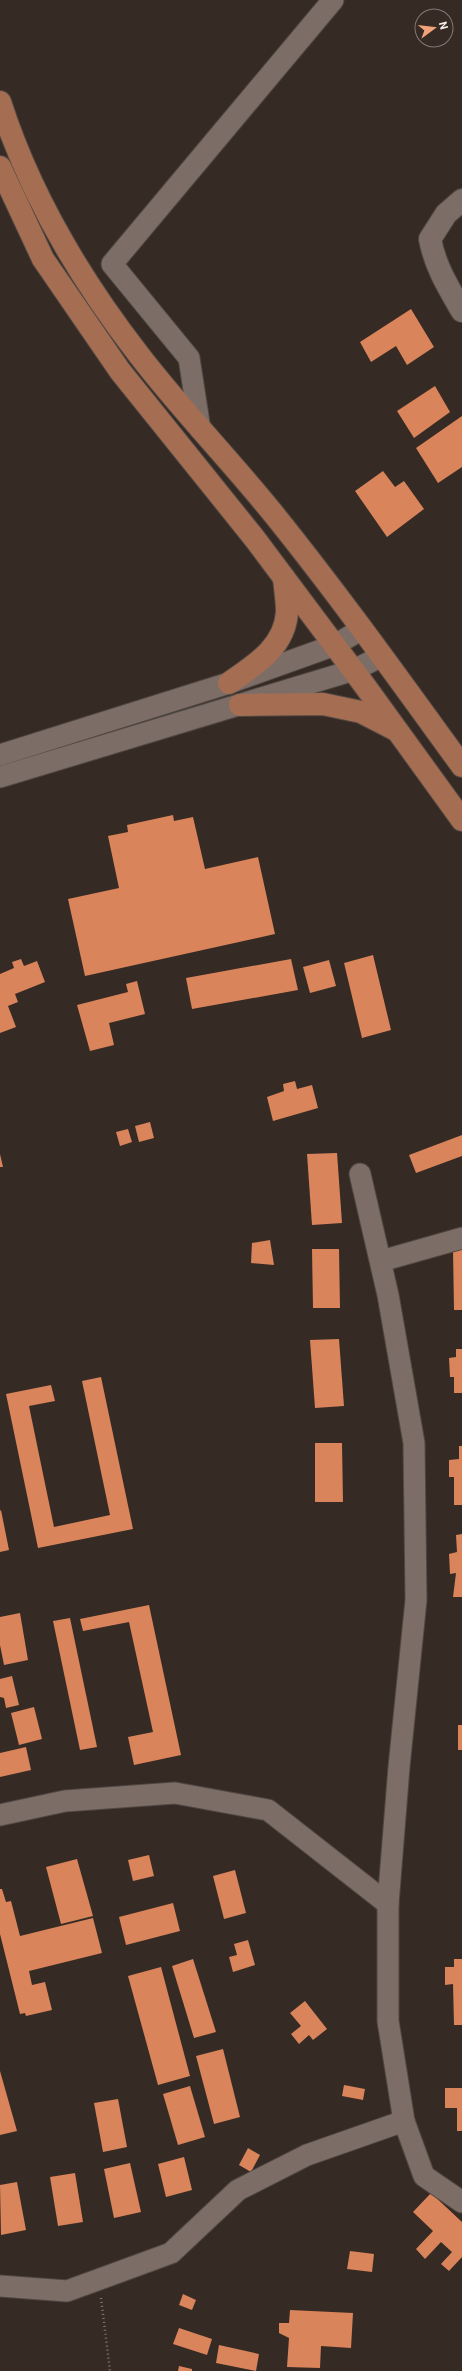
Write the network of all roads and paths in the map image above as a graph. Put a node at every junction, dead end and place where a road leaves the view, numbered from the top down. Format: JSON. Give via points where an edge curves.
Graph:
{"nodes":[{"id":1,"x":333,"y":0,"type":"edge"},
{"id":2,"x":0,"y":102,"type":"edge"},
{"id":3,"x":0,"y":167,"type":"edge"},
{"id":4,"x":462,"y":200,"type":"edge"},
{"id":5,"x":462,"y":311,"type":"edge"},
{"id":6,"x":200,"y":429,"type":"junction"},
{"id":7,"x":284,"y":578,"type":"junction"},
{"id":8,"x":362,"y":629,"type":"junction"},
{"id":9,"x":335,"y":645,"type":"junction"},
{"id":10,"x":382,"y":656,"type":"junction"},
{"id":11,"x":354,"y":670,"type":"junction"},
{"id":12,"x":229,"y":683,"type":"junction"},
{"id":13,"x":240,"y":705,"type":"junction"},
{"id":14,"x":397,"y":730,"type":"junction"},
{"id":15,"x":0,"y":755,"type":"edge"},
{"id":16,"x":462,"y":766,"type":"edge"},
{"id":17,"x":0,"y":777,"type":"edge"},
{"id":18,"x":462,"y":820,"type":"edge"},
{"id":19,"x":360,"y":1174,"type":"dead end"},
{"id":20,"x":462,"y":1238,"type":"edge"},
{"id":21,"x":380,"y":1261,"type":"junction"},
{"id":22,"x":0,"y":1815,"type":"edge"},
{"id":23,"x":388,"y":1904,"type":"junction"},
{"id":24,"x":404,"y":2121,"type":"junction"},
{"id":25,"x":462,"y":2202,"type":"edge"},
{"id":26,"x":98,"y":2279,"type":"junction"},
{"id":27,"x":0,"y":2286,"type":"edge"},
{"id":28,"x":110,"y":2371,"type":"edge"}],
"edges":[{"from":1,"to":6,"type":"street","via":[[112,264],[189,358]]},
{"from":2,"to":6,"type":"main road","via":[[38,197],[63,244],[90,288],[139,355]]},
{"from":3,"to":7,"type":"main road","via":[[43,259],[120,371]]},
{"from":4,"to":5,"type":"street","via":[[446,214],[430,239],[443,280]]},
{"from":6,"to":8,"type":"main road","via":[[276,516]]},
{"from":7,"to":9,"type":"main road"},
{"from":7,"to":12,"type":"main road","via":[[287,613],[280,639],[260,662]]},
{"from":8,"to":9,"type":"street"},
{"from":8,"to":10,"type":"main road"},
{"from":9,"to":11,"type":"main road"},
{"from":9,"to":12,"type":"street"},
{"from":10,"to":11,"type":"street"},
{"from":10,"to":16,"type":"main road"},
{"from":11,"to":13,"type":"street"},
{"from":11,"to":14,"type":"main road"},
{"from":12,"to":15,"type":"street"},
{"from":13,"to":14,"type":"main road","via":[[324,704],[361,712]]},
{"from":13,"to":17,"type":"street"},
{"from":14,"to":18,"type":"main road"},
{"from":19,"to":21,"type":"street"},
{"from":20,"to":21,"type":"street"},
{"from":21,"to":23,"type":"street","via":[[414,1444],[416,1600]]},
{"from":22,"to":23,"type":"street","via":[[65,1800],[175,1793],[268,1810]]},
{"from":23,"to":24,"type":"street","via":[[388,2021]]},
{"from":24,"to":25,"type":"street","via":[[424,2176]]},
{"from":24,"to":26,"type":"street","via":[[307,2155],[238,2190],[171,2252]]},
{"from":26,"to":27,"type":"street","via":[[67,2291]]},
{"from":26,"to":28,"type":"path"}]}
